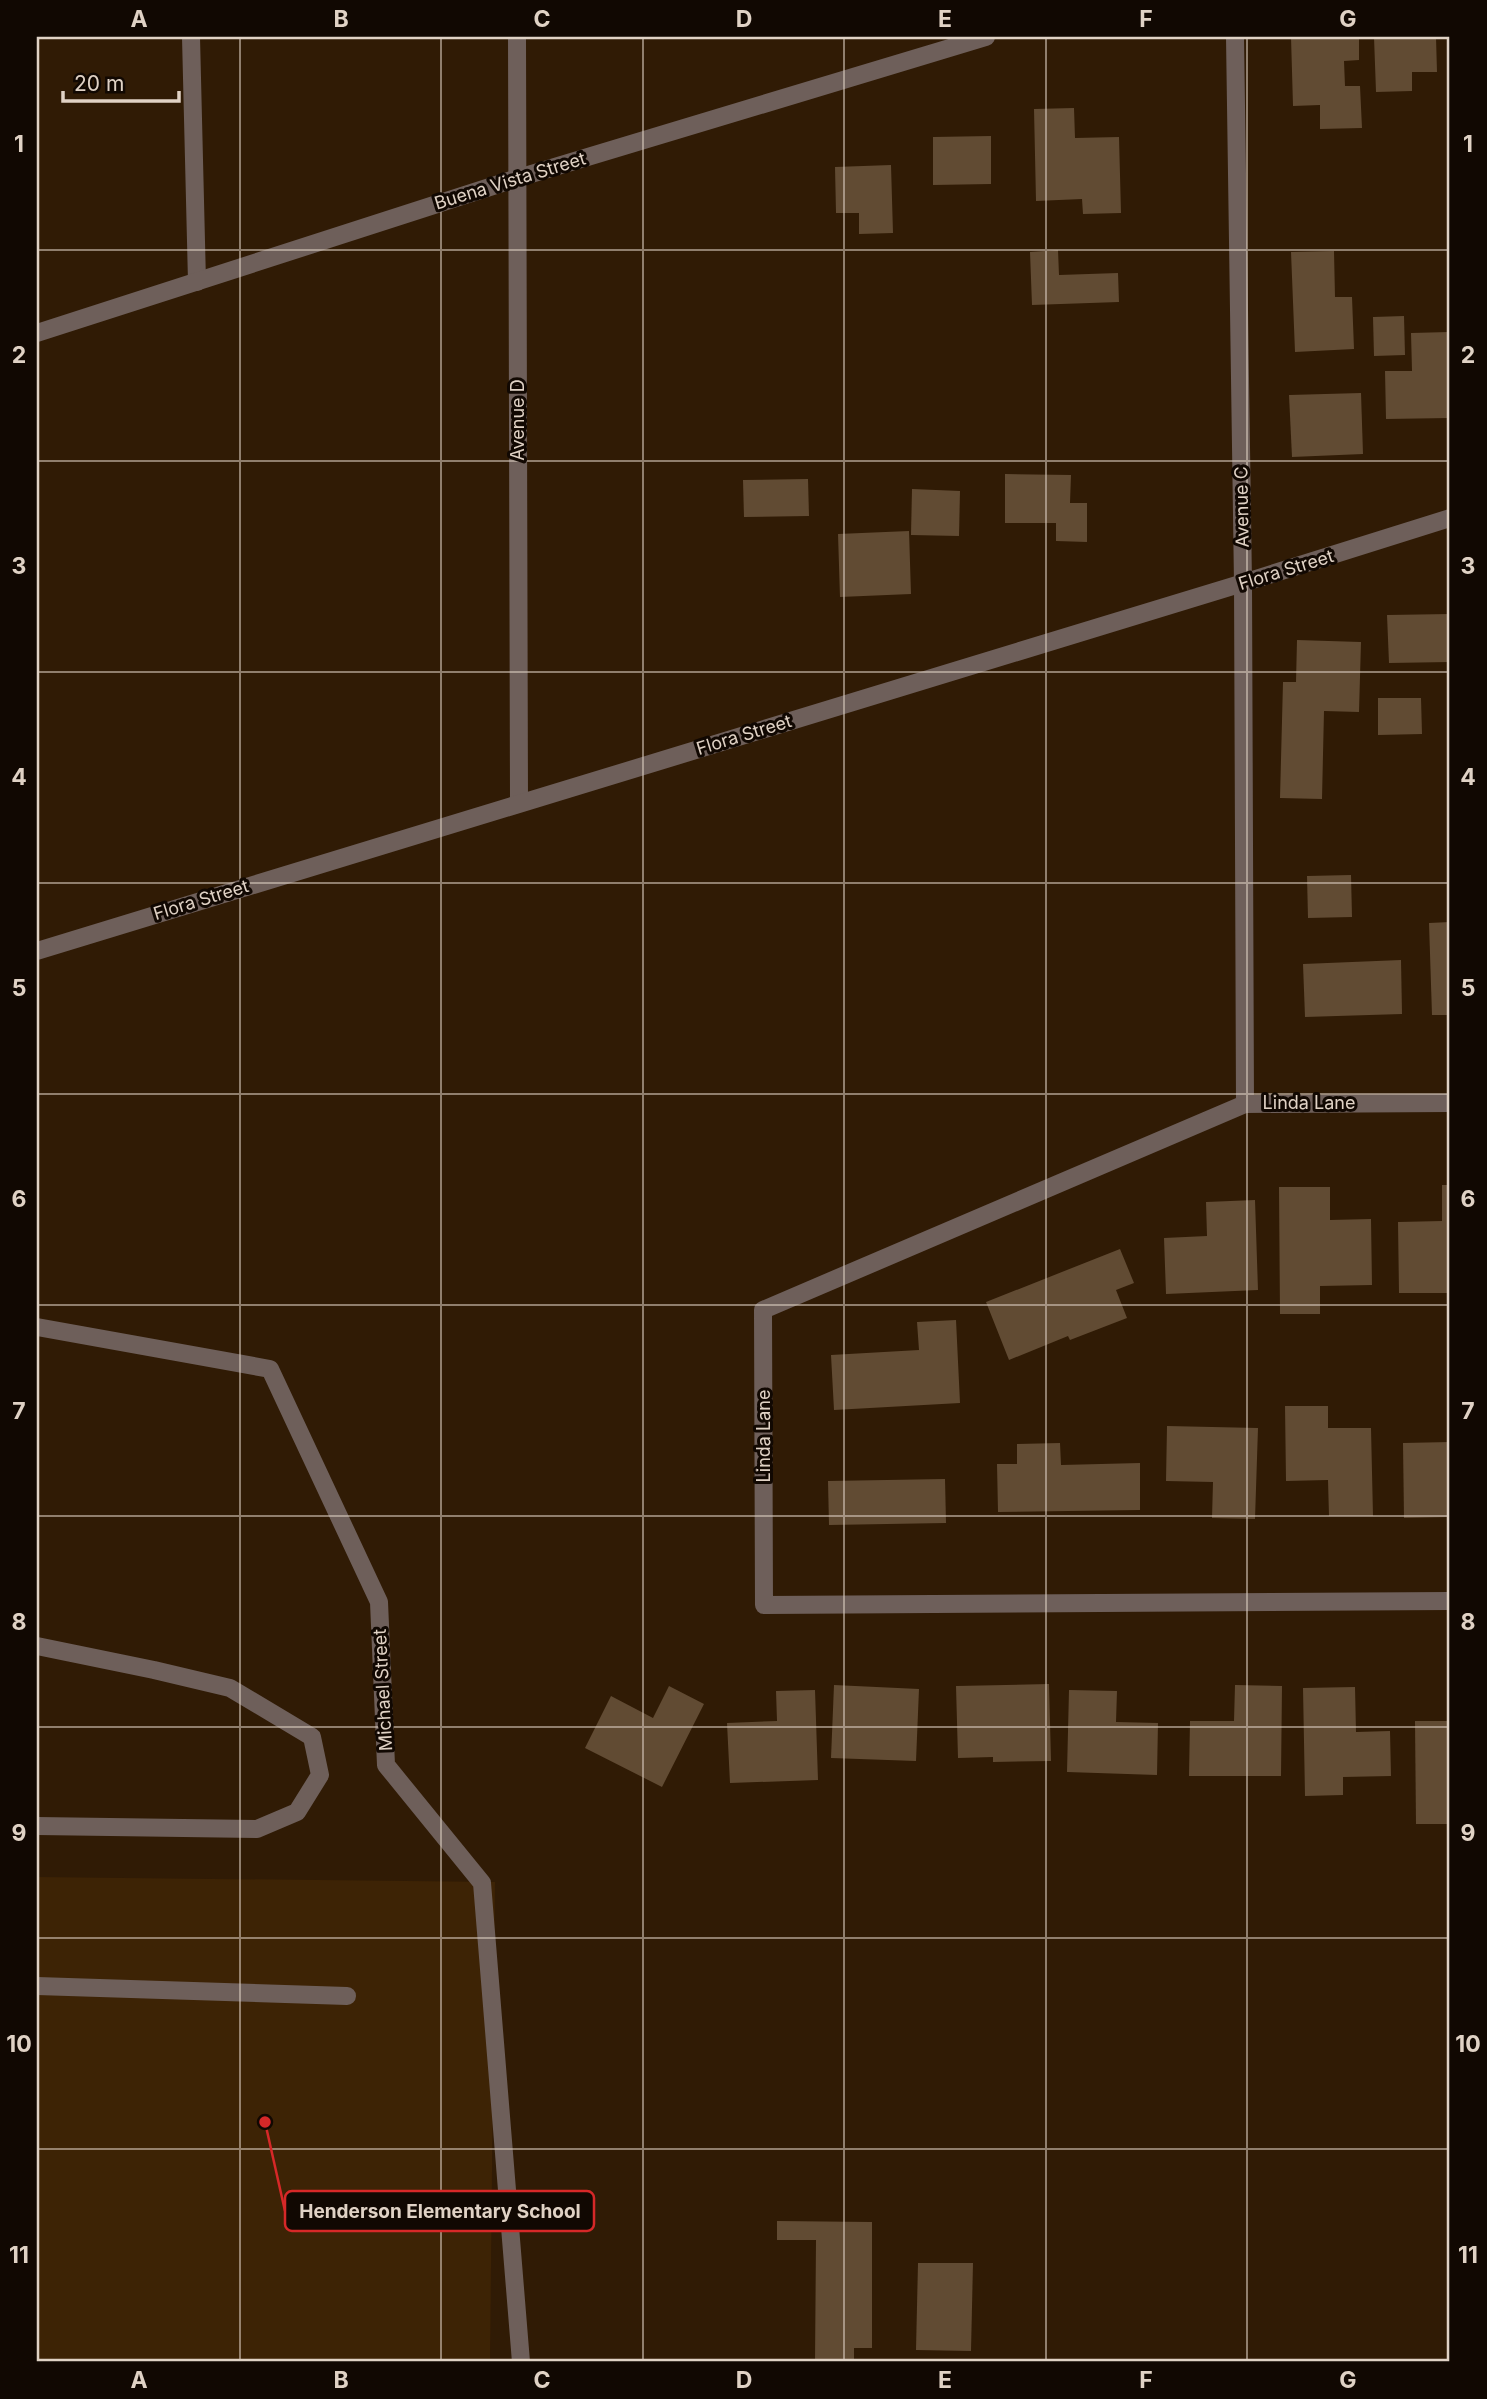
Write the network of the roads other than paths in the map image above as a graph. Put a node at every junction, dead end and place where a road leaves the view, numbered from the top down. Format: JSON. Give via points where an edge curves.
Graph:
{"nodes":[{"id":1,"x":191,"y":37,"type":"edge"},
{"id":2,"x":517,"y":37,"type":"edge"},
{"id":3,"x":986,"y":37,"type":"edge"},
{"id":4,"x":1235,"y":37,"type":"edge"},
{"id":5,"x":517,"y":178,"type":"junction"},
{"id":6,"x":197,"y":282,"type":"junction"},
{"id":7,"x":37,"y":333,"type":"edge"},
{"id":8,"x":1450,"y":518,"type":"edge"},
{"id":9,"x":1242,"y":583,"type":"junction"},
{"id":10,"x":519,"y":803,"type":"junction"},
{"id":11,"x":37,"y":951,"type":"edge"},
{"id":12,"x":1450,"y":1103,"type":"edge"},
{"id":13,"x":1245,"y":1104,"type":"junction"},
{"id":14,"x":37,"y":1327,"type":"edge"},
{"id":15,"x":1450,"y":1601,"type":"edge"},
{"id":16,"x":37,"y":1646,"type":"edge"},
{"id":17,"x":37,"y":1826,"type":"edge"},
{"id":18,"x":37,"y":1986,"type":"edge"},
{"id":19,"x":347,"y":1996,"type":"dead end"},
{"id":20,"x":521,"y":2362,"type":"edge"}],
"edges":[{"from":1,"to":6,"type":"street"},
{"from":2,"to":5,"type":"street","name":"Avenue D"},
{"from":3,"to":5,"type":"street","name":"Buena Vista Street"},
{"from":4,"to":9,"type":"street","name":"Avenue C"},
{"from":5,"to":6,"type":"street","name":"Buena Vista Street"},
{"from":5,"to":10,"type":"street","name":"Avenue D"},
{"from":6,"to":7,"type":"street","name":"Buena Vista Street"},
{"from":8,"to":9,"type":"street","name":"Flora Street"},
{"from":9,"to":10,"type":"street","name":"Flora Street"},
{"from":9,"to":13,"type":"street","name":"Avenue C"},
{"from":10,"to":11,"type":"street","name":"Flora Street"},
{"from":12,"to":13,"type":"street","name":"Linda Lane"},
{"from":13,"to":15,"type":"street","name":"Linda Lane","via":[[763,1310],[764,1605]]},
{"from":14,"to":20,"type":"street","name":"Michael Street","via":[[270,1369],[379,1602],[386,1765],[482,1883]]},
{"from":16,"to":17,"type":"street","via":[[230,1688],[312,1737],[320,1774],[298,1812],[257,1829]]},
{"from":18,"to":19,"type":"street"}]}
